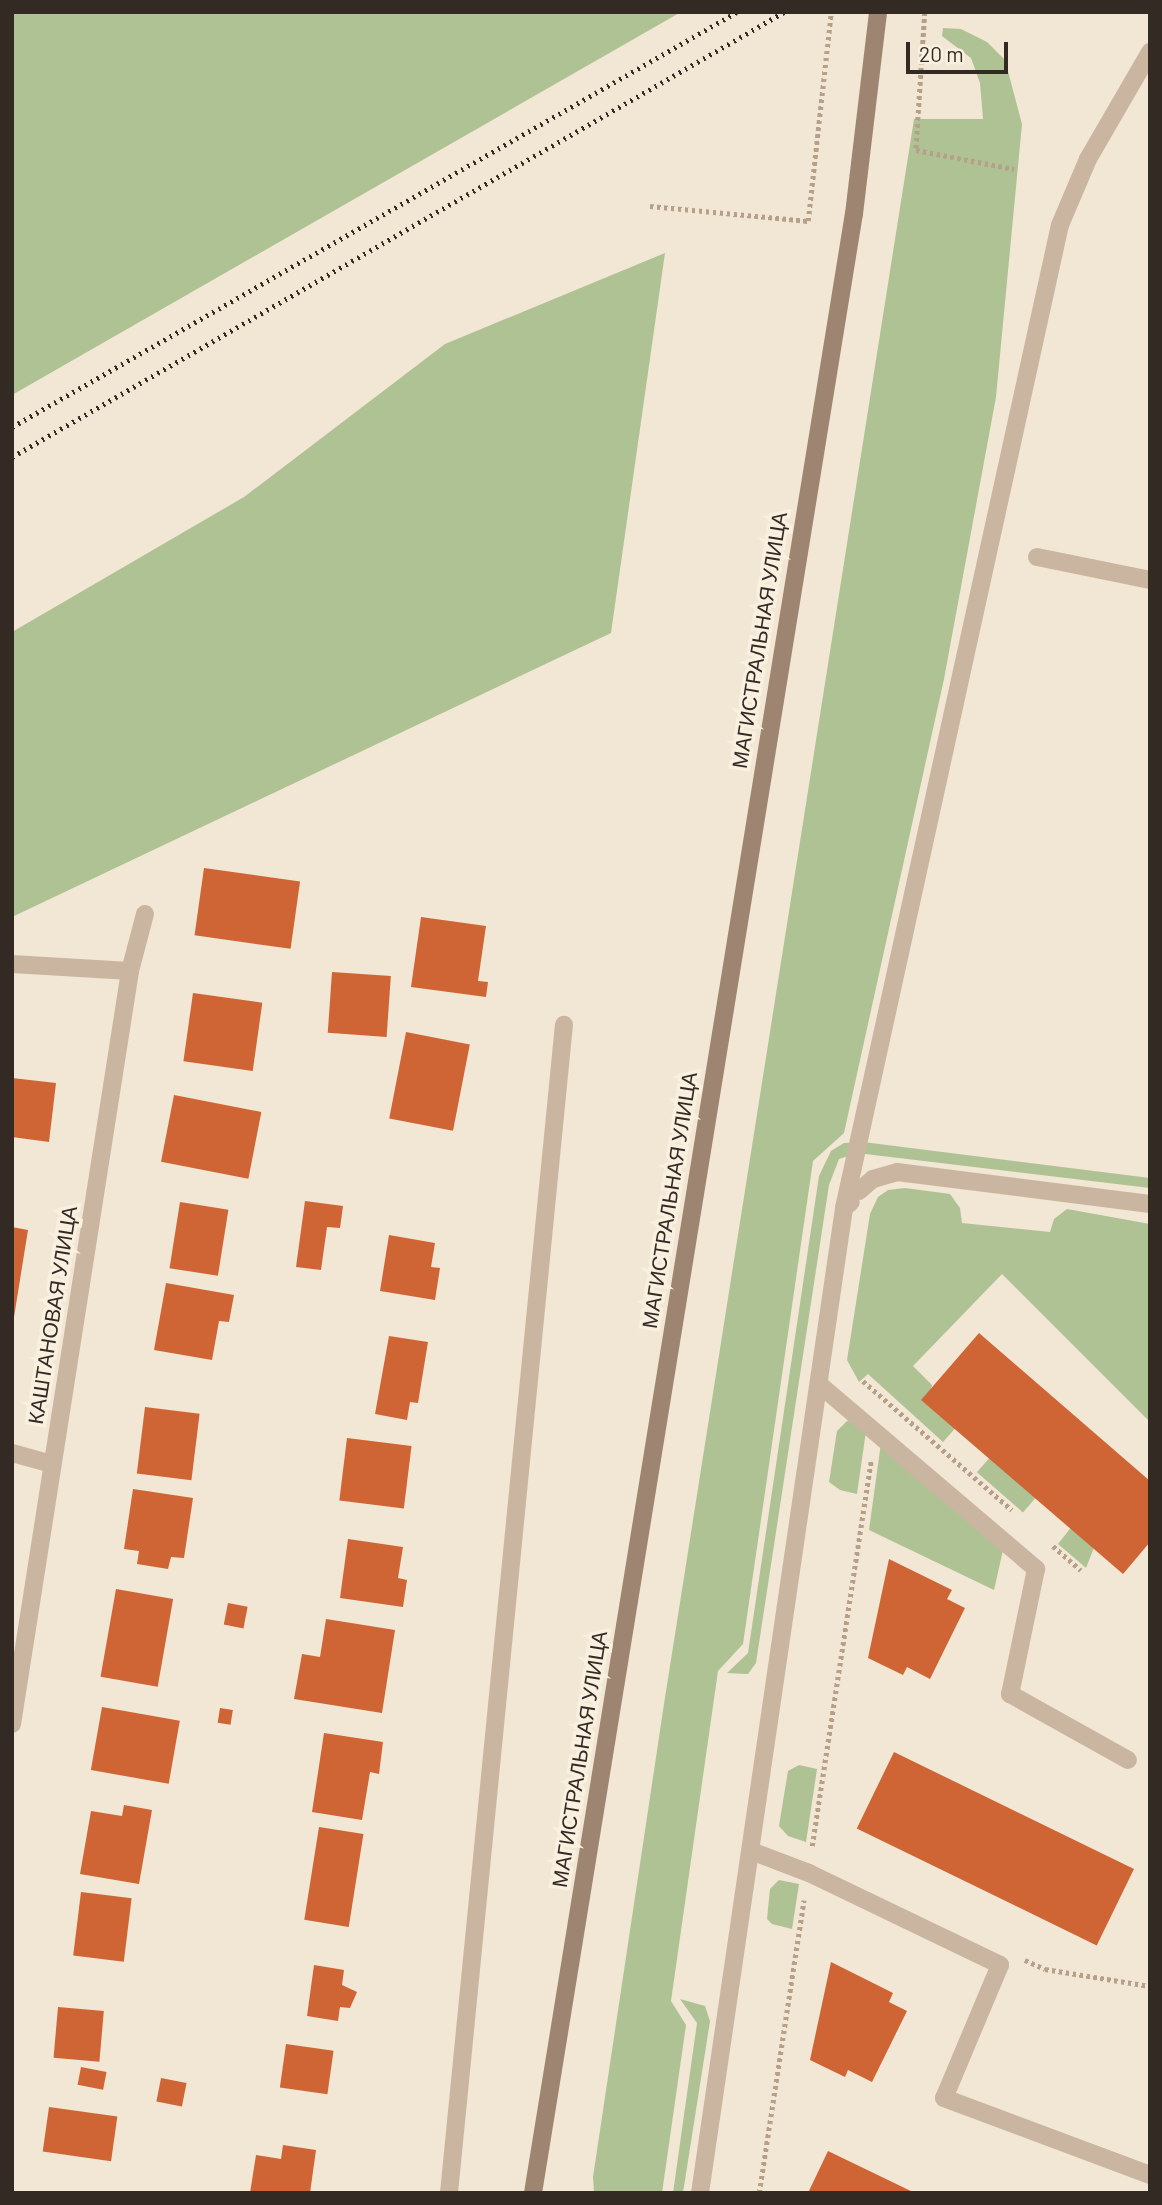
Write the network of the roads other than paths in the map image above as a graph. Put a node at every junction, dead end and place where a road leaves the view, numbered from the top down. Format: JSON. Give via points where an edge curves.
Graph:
{"nodes":[{"id":1,"x":878,"y":12,"type":"edge"},
{"id":2,"x":1150,"y":52,"type":"edge"},
{"id":3,"x":1037,"y":557,"type":"dead end"},
{"id":4,"x":1150,"y":580,"type":"edge"},
{"id":5,"x":145,"y":914,"type":"dead end"},
{"id":6,"x":12,"y":964,"type":"edge"},
{"id":7,"x":130,"y":971,"type":"junction"},
{"id":8,"x":564,"y":1025,"type":"dead end"},
{"id":9,"x":1150,"y":1204,"type":"edge"},
{"id":10,"x":844,"y":1208,"type":"junction"},
{"id":11,"x":820,"y":1385,"type":"junction"},
{"id":12,"x":12,"y":1453,"type":"edge"},
{"id":13,"x":52,"y":1464,"type":"junction"},
{"id":14,"x":12,"y":1724,"type":"edge"},
{"id":15,"x":1128,"y":1760,"type":"dead end"},
{"id":16,"x":751,"y":1851,"type":"junction"},
{"id":17,"x":1150,"y":2175,"type":"edge"},
{"id":18,"x":449,"y":2193,"type":"edge"},
{"id":19,"x":533,"y":2193,"type":"edge"},
{"id":20,"x":701,"y":2193,"type":"edge"}],
"edges":[{"from":1,"to":19,"type":"main road","name":"МАГИСТРАЛЬНАЯ УЛИЦА","via":[[854,214]]},
{"from":2,"to":10,"type":"street","via":[[1088,159],[1060,225]]},
{"from":3,"to":4,"type":"street"},
{"from":5,"to":7,"type":"street","name":"КАШТАНОВАЯ УЛИЦА"},
{"from":6,"to":7,"type":"street"},
{"from":7,"to":13,"type":"street","name":"КАШТАНОВАЯ УЛИЦА"},
{"from":8,"to":18,"type":"street"},
{"from":9,"to":10,"type":"street","via":[[897,1172],[873,1179]]},
{"from":10,"to":11,"type":"street"},
{"from":11,"to":15,"type":"street","via":[[1036,1569],[1010,1694]]},
{"from":11,"to":16,"type":"street"},
{"from":12,"to":13,"type":"street"},
{"from":13,"to":14,"type":"street","name":"КАШТАНОВАЯ УЛИЦА"},
{"from":16,"to":17,"type":"street","via":[[808,1873],[1000,1965],[944,2098]]},
{"from":16,"to":20,"type":"street"}]}
